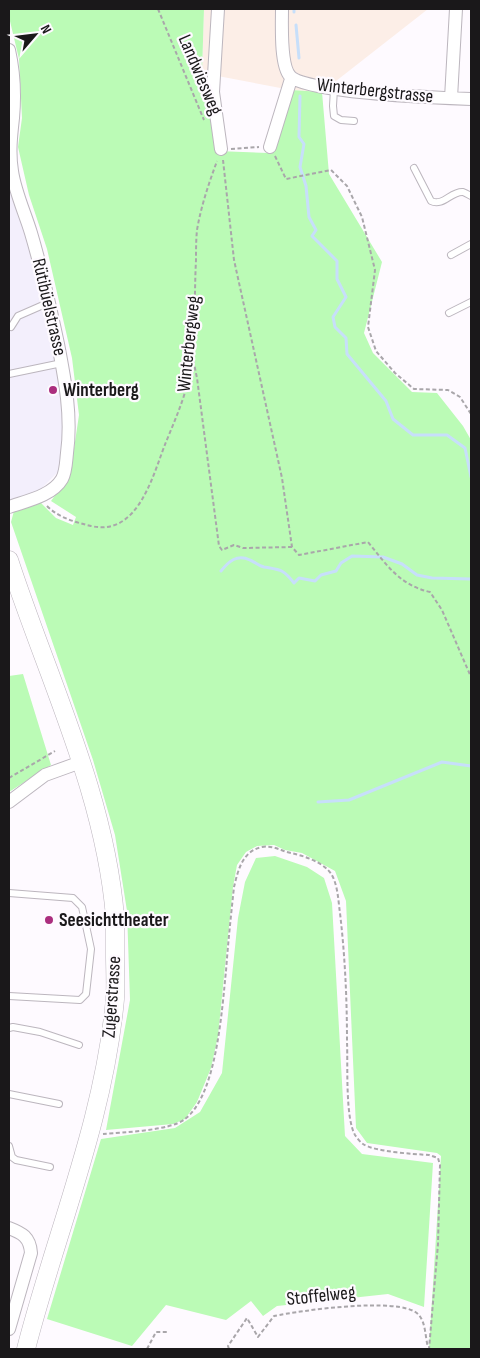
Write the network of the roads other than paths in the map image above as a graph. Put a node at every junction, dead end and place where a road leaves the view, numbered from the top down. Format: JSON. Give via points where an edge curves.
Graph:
{"nodes":[{"id":1,"x":218,"y":9,"type":"edge"},
{"id":2,"x":282,"y":9,"type":"edge"},
{"id":3,"x":456,"y":9,"type":"edge"},
{"id":4,"x":9,"y":50,"type":"edge"},
{"id":5,"x":292,"y":78,"type":"junction"},
{"id":6,"x":334,"y":89,"type":"junction"},
{"id":7,"x":450,"y":98,"type":"junction"},
{"id":8,"x":471,"y":99,"type":"edge"},
{"id":9,"x":354,"y":121,"type":"dead end"},
{"id":10,"x":10,"y":137,"type":"edge"},
{"id":11,"x":270,"y":147,"type":"road end"},
{"id":12,"x":221,"y":149,"type":"road end"},
{"id":13,"x":414,"y":168,"type":"dead end"},
{"id":14,"x":471,"y":196,"type":"edge"},
{"id":15,"x":471,"y":244,"type":"edge"},
{"id":16,"x":451,"y":255,"type":"dead end"},
{"id":17,"x":50,"y":302,"type":"junction"},
{"id":18,"x":471,"y":302,"type":"edge"},
{"id":19,"x":449,"y":313,"type":"dead end"},
{"id":20,"x":10,"y":327,"type":"dead end"},
{"id":21,"x":62,"y":363,"type":"junction"},
{"id":22,"x":9,"y":374,"type":"edge"},
{"id":23,"x":12,"y":506,"type":"edge"},
{"id":24,"x":9,"y":560,"type":"edge"},
{"id":25,"x":81,"y":762,"type":"junction"},
{"id":26,"x":9,"y":802,"type":"edge"},
{"id":27,"x":9,"y":893,"type":"edge"},
{"id":28,"x":9,"y":996,"type":"edge"},
{"id":29,"x":9,"y":1028,"type":"edge"},
{"id":30,"x":79,"y":1045,"type":"dead end"},
{"id":31,"x":9,"y":1094,"type":"edge"},
{"id":32,"x":60,"y":1104,"type":"dead end"},
{"id":33,"x":9,"y":1146,"type":"edge"},
{"id":34,"x":50,"y":1167,"type":"dead end"},
{"id":35,"x":9,"y":1228,"type":"edge"},
{"id":36,"x":9,"y":1329,"type":"edge"},
{"id":37,"x":26,"y":1349,"type":"edge"}],
"edges":[{"from":1,"to":12,"type":"street","via":[[213,92]]},
{"from":2,"to":5,"type":"street","name":"Winterbergstrasse","via":[[286,71]]},
{"from":3,"to":7,"type":"street"},
{"from":4,"to":10,"type":"street","name":"Rütibüelstrasse","via":[[13,89]]},
{"from":5,"to":6,"type":"street","name":"Winterbergstrasse"},
{"from":5,"to":11,"type":"street"},
{"from":6,"to":7,"type":"street","name":"Winterbergstrasse"},
{"from":6,"to":9,"type":"lane","via":[[334,116]]},
{"from":7,"to":8,"type":"street","name":"Winterbergstrasse"},
{"from":10,"to":17,"type":"street","name":"Rütibüelstrasse","via":[[12,171]]},
{"from":13,"to":14,"type":"lane","via":[[434,203],[463,192]]},
{"from":15,"to":16,"type":"lane"},
{"from":17,"to":20,"type":"lane","via":[[18,316]]},
{"from":17,"to":21,"type":"street","name":"Rütibüelstrasse"},
{"from":18,"to":19,"type":"lane"},
{"from":21,"to":22,"type":"lane"},
{"from":21,"to":23,"type":"street","name":"Rütibüelstrasse","via":[[69,423],[65,472],[56,486]]},
{"from":24,"to":25,"type":"main road","name":"Zugerstrasse"},
{"from":25,"to":26,"type":"street","via":[[46,775]]},
{"from":25,"to":37,"type":"main road","name":"Zugerstrasse","via":[[110,879],[115,918],[115,998],[105,1073],[91,1132]]},
{"from":27,"to":28,"type":"lane","via":[[73,898],[82,907],[90,949],[86,994],[80,1000]]},
{"from":29,"to":30,"type":"lane","via":[[40,1032]]},
{"from":31,"to":32,"type":"lane"},
{"from":33,"to":34,"type":"lane","via":[[16,1160]]},
{"from":35,"to":36,"type":"street","via":[[22,1233],[31,1246]]}]}
